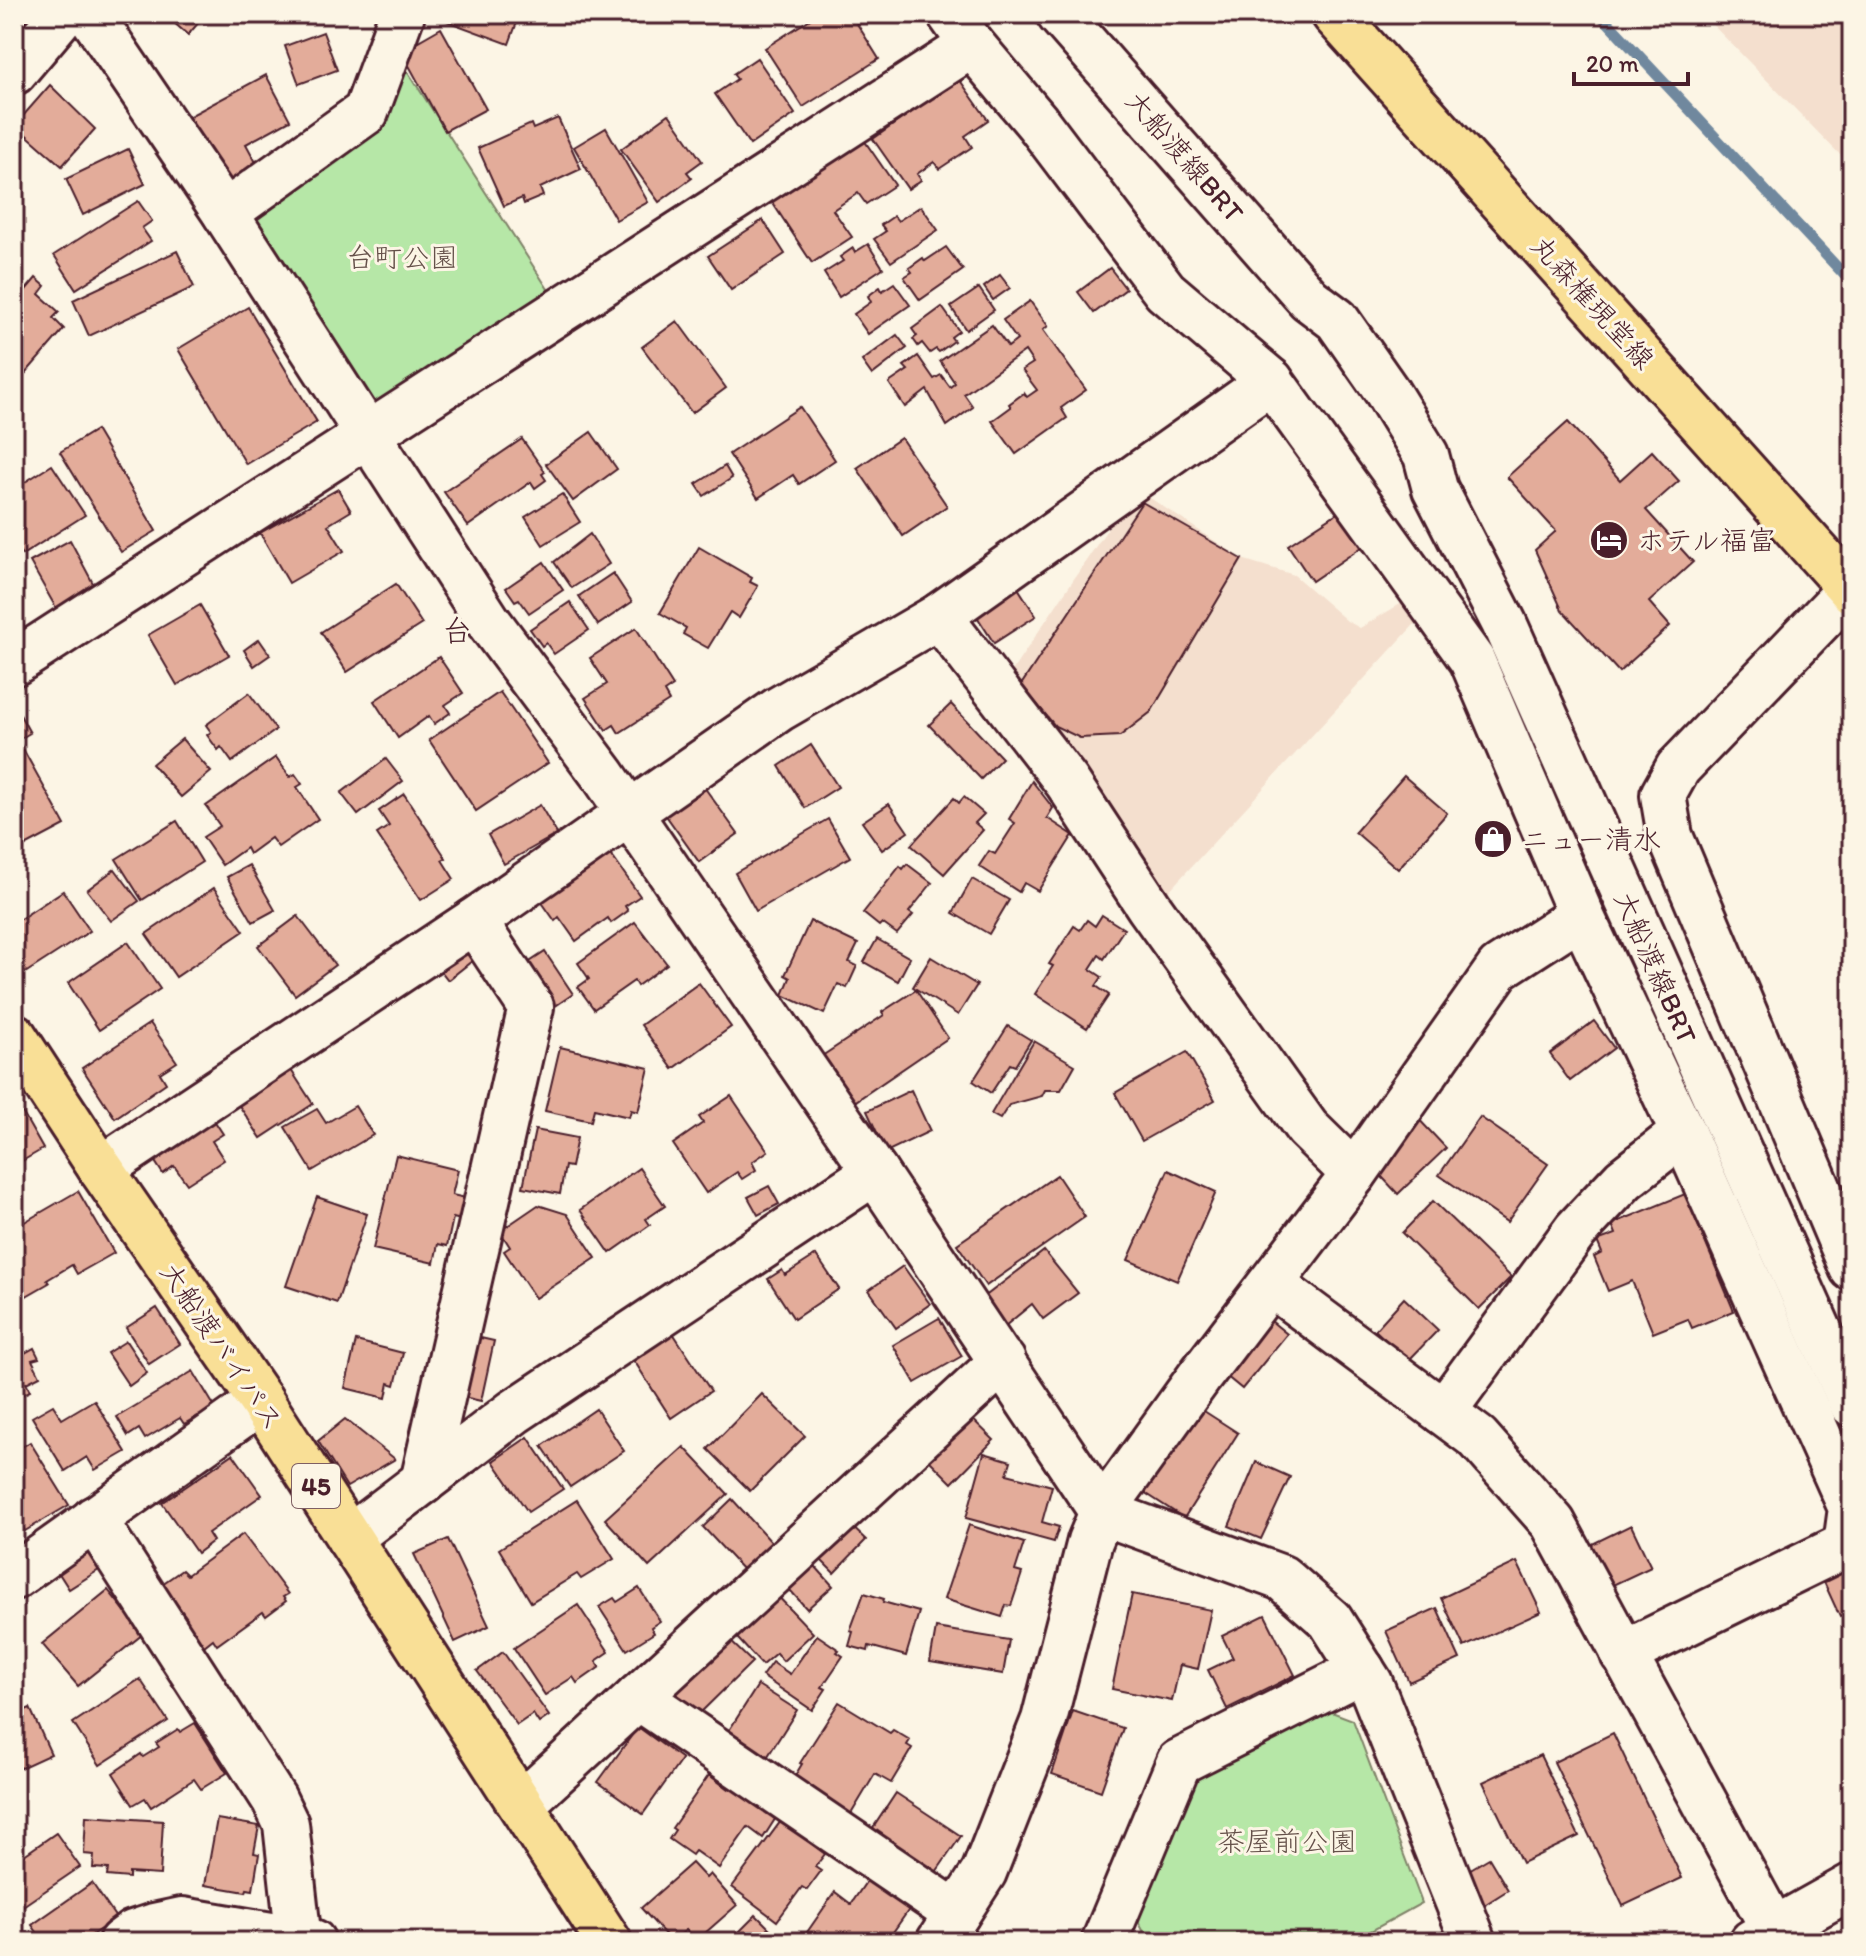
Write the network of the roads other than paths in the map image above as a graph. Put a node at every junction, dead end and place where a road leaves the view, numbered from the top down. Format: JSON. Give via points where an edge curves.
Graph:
{"nodes":[{"id":1,"x":63,"y":14,"type":"edge"},
{"id":2,"x":90,"y":14,"type":"edge"},
{"id":3,"x":402,"y":14,"type":"edge"},
{"id":4,"x":1059,"y":14,"type":"edge"},
{"id":5,"x":1334,"y":14,"type":"edge"},
{"id":6,"x":961,"y":30,"type":"edge"},
{"id":7,"x":14,"y":72,"type":"edge"},
{"id":8,"x":225,"y":213,"type":"junction"},
{"id":9,"x":1271,"y":381,"type":"junction"},
{"id":10,"x":368,"y":435,"type":"junction"},
{"id":11,"x":1851,"y":590,"type":"edge"},
{"id":12,"x":939,"y":616,"type":"junction"},
{"id":13,"x":14,"y":663,"type":"edge"},
{"id":14,"x":630,"y":814,"type":"junction"},
{"id":15,"x":1581,"y":915,"type":"junction"},
{"id":16,"x":474,"y":921,"type":"junction"},
{"id":17,"x":14,"y":1036,"type":"edge"},
{"id":18,"x":1683,"y":1133,"type":"junction"},
{"id":19,"x":101,"y":1169,"type":"junction"},
{"id":20,"x":875,"y":1172,"type":"junction"},
{"id":21,"x":1354,"y":1174,"type":"junction"},
{"id":22,"x":1852,"y":1268,"type":"edge"},
{"id":23,"x":1271,"y":1284,"type":"junction"},
{"id":24,"x":1003,"y":1361,"type":"junction"},
{"id":25,"x":261,"y":1401,"type":"junction"},
{"id":26,"x":1852,"y":1404,"type":"edge"},
{"id":27,"x":1443,"y":1412,"type":"junction"},
{"id":28,"x":423,"y":1482,"type":"junction"},
{"id":29,"x":1102,"y":1512,"type":"junction"},
{"id":30,"x":94,"y":1519,"type":"junction"},
{"id":31,"x":349,"y":1538,"type":"junction"},
{"id":32,"x":14,"y":1577,"type":"edge"},
{"id":33,"x":1623,"y":1654,"type":"junction"},
{"id":34,"x":1362,"y":1670,"type":"junction"},
{"id":35,"x":638,"y":1697,"type":"junction"},
{"id":36,"x":522,"y":1804,"type":"junction"},
{"id":37,"x":1852,"y":1886,"type":"edge"},
{"id":38,"x":948,"y":1928,"type":"edge"},
{"id":39,"x":1763,"y":1936,"type":"edge"},
{"id":40,"x":303,"y":1941,"type":"edge"},
{"id":41,"x":121,"y":1942,"type":"edge"},
{"id":42,"x":609,"y":1942,"type":"edge"},
{"id":43,"x":1104,"y":1942,"type":"edge"},
{"id":44,"x":1474,"y":1942,"type":"edge"}],
"edges":[{"from":1,"to":7,"type":"street"},
{"from":2,"to":8,"type":"street"},
{"from":3,"to":8,"type":"street","via":[[366,112]]},
{"from":4,"to":26,"type":"street","name":"大船渡線BRT","via":[[1309,299],[1337,320],[1426,455],[1435,489],[1504,623]]},
{"from":5,"to":11,"type":"main road","name":"丸森権現堂線"},
{"from":6,"to":9,"type":"street","via":[[1165,291]]},
{"from":6,"to":10,"type":"street"},
{"from":8,"to":10,"type":"street"},
{"from":9,"to":12,"type":"street"},
{"from":9,"to":15,"type":"street","via":[[1472,660]]},
{"from":10,"to":13,"type":"street"},
{"from":10,"to":14,"type":"street","via":[[488,621]]},
{"from":11,"to":22,"type":"street","via":[[1678,768],[1663,795],[1670,836]]},
{"from":12,"to":14,"type":"street","via":[[779,709]]},
{"from":12,"to":21,"type":"street","via":[[1067,782],[1307,1128]]},
{"from":14,"to":16,"type":"street"},
{"from":14,"to":20,"type":"street"},
{"from":15,"to":18,"type":"street"},
{"from":15,"to":21,"type":"street","via":[[1499,968]]},
{"from":16,"to":19,"type":"street"},
{"from":16,"to":28,"type":"street","via":[[531,1007]]},
{"from":17,"to":19,"type":"main road","name":"大船渡バイパス","number":"45"},
{"from":18,"to":27,"type":"street","via":[[1624,1179],[1576,1230]]},
{"from":18,"to":33,"type":"street","via":[[1851,1508],[1846,1545]]},
{"from":19,"to":25,"type":"main road","name":"大船渡バイパス","number":"45"},
{"from":20,"to":24,"type":"street"},
{"from":20,"to":28,"type":"street","via":[[514,1412]]},
{"from":21,"to":23,"type":"street"},
{"from":23,"to":27,"type":"street"},
{"from":23,"to":29,"type":"street"},
{"from":24,"to":29,"type":"street"},
{"from":24,"to":35,"type":"street"},
{"from":25,"to":30,"type":"street"},
{"from":25,"to":31,"type":"main road","name":"大船渡バイパス","number":"45"},
{"from":27,"to":33,"type":"street","via":[[1478,1438],[1553,1523]]},
{"from":28,"to":31,"type":"street"},
{"from":29,"to":34,"type":"street","via":[[1282,1578],[1330,1620]]},
{"from":29,"to":38,"type":"street","via":[[1044,1720],[984,1872]]},
{"from":30,"to":32,"type":"street"},
{"from":30,"to":40,"type":"street","via":[[274,1799],[286,1824]]},
{"from":31,"to":36,"type":"main road","name":"大船渡バイパス","number":"45"},
{"from":33,"to":39,"type":"street"},
{"from":34,"to":43,"type":"street","via":[[1179,1762]]},
{"from":34,"to":44,"type":"street"},
{"from":35,"to":36,"type":"street"},
{"from":35,"to":38,"type":"street"},
{"from":36,"to":42,"type":"main road","name":"大船渡バイパス","number":"45"},
{"from":37,"to":39,"type":"street"},
{"from":40,"to":41,"type":"street","via":[[182,1920],[133,1933]]}]}
